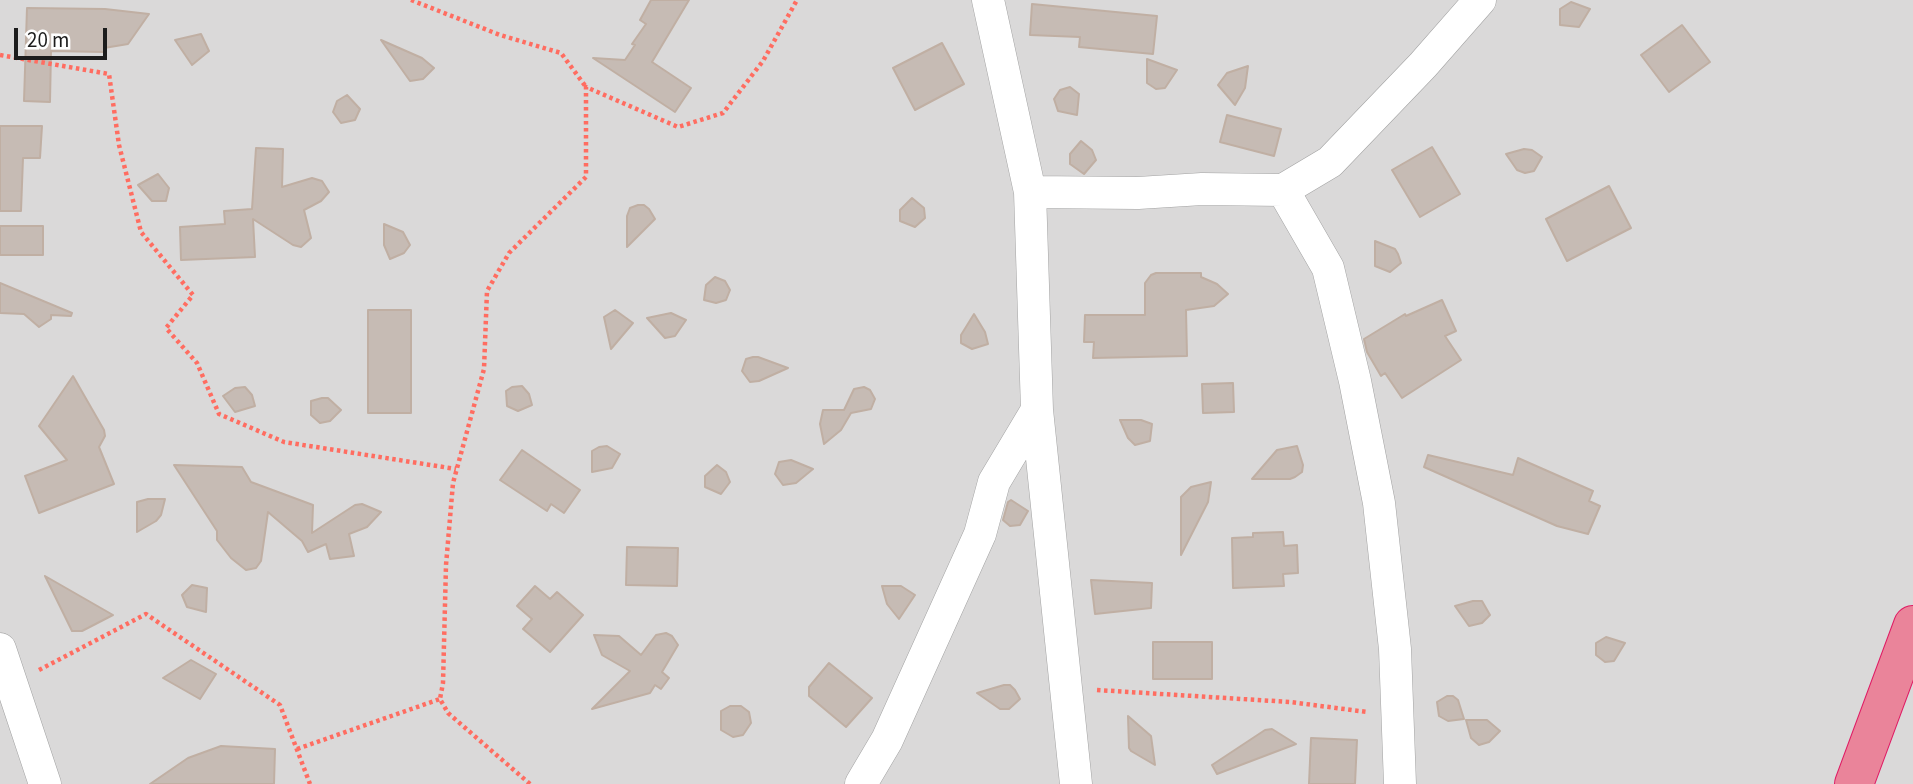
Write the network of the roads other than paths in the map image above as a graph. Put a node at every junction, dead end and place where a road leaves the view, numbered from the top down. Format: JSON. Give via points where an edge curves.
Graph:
{"nodes":[{"id":1,"x":988,"y":0,"type":"edge"},
{"id":2,"x":1480,"y":0,"type":"edge"},
{"id":3,"x":1283,"y":190,"type":"junction"},
{"id":4,"x":1030,"y":192,"type":"junction"},
{"id":5,"x":1037,"y":410,"type":"junction"},
{"id":6,"x":1913,"y":625,"type":"edge"},
{"id":7,"x":0,"y":649,"type":"edge"},
{"id":8,"x":45,"y":784,"type":"edge"},
{"id":9,"x":861,"y":784,"type":"edge"},
{"id":10,"x":1076,"y":784,"type":"edge"},
{"id":11,"x":1400,"y":784,"type":"edge"},
{"id":12,"x":1854,"y":784,"type":"edge"}],
"edges":[{"from":1,"to":4,"type":"street"},
{"from":2,"to":3,"type":"street","via":[[1330,162]]},
{"from":3,"to":4,"type":"street"},
{"from":3,"to":11,"type":"street","via":[[1328,268],[1355,381],[1379,503],[1395,649]]},
{"from":4,"to":5,"type":"street"},
{"from":5,"to":9,"type":"street","via":[[995,482],[980,534],[887,740]]},
{"from":5,"to":10,"type":"street"},
{"from":6,"to":12,"type":"highway"},
{"from":7,"to":8,"type":"street"}]}
